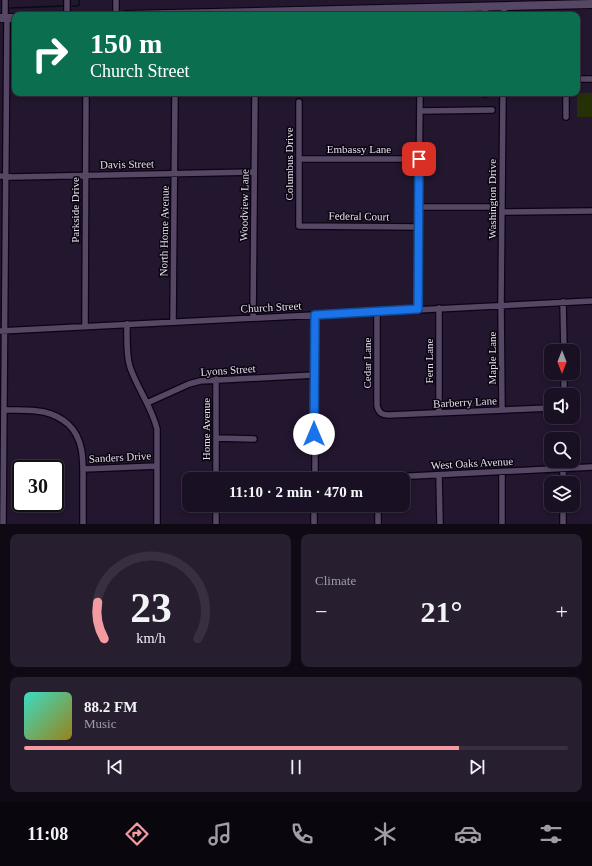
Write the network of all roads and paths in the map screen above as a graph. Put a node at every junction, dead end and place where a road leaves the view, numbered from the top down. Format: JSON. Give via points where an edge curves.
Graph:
{"nodes":[{"id":1,"x":5,"y":0,"type":"edge"},
{"id":2,"x":67,"y":0,"type":"edge"},
{"id":3,"x":116,"y":0,"type":"edge"},
{"id":4,"x":525,"y":3,"type":"edge"},
{"id":5,"x":592,"y":4,"type":"edge"},
{"id":6,"x":504,"y":6,"type":"junction"},
{"id":7,"x":485,"y":11,"type":"edge"},
{"id":8,"x":67,"y":12,"type":"edge"},
{"id":9,"x":116,"y":12,"type":"edge"},
{"id":10,"x":421,"y":12,"type":"edge"},
{"id":11,"x":504,"y":12,"type":"edge"},
{"id":12,"x":7,"y":18,"type":"edge"},
{"id":13,"x":580,"y":79,"type":"edge"},
{"id":14,"x":592,"y":79,"type":"edge"},
{"id":15,"x":86,"y":96,"type":"edge"},
{"id":16,"x":175,"y":96,"type":"edge"},
{"id":17,"x":255,"y":96,"type":"edge"},
{"id":18,"x":420,"y":96,"type":"edge"},
{"id":19,"x":503,"y":96,"type":"edge"},
{"id":20,"x":566,"y":96,"type":"edge"},
{"id":21,"x":298,"y":102,"type":"dead end"},
{"id":22,"x":420,"y":110,"type":"junction"},
{"id":23,"x":492,"y":110,"type":"dead end"},
{"id":24,"x":566,"y":117,"type":"dead end"},
{"id":25,"x":299,"y":159,"type":"junction"},
{"id":26,"x":419,"y":159,"type":"junction"},
{"id":27,"x":254,"y":172,"type":"junction"},
{"id":28,"x":175,"y":173,"type":"junction"},
{"id":29,"x":85,"y":175,"type":"junction"},
{"id":30,"x":3,"y":176,"type":"edge"},
{"id":31,"x":419,"y":207,"type":"junction"},
{"id":32,"x":494,"y":207,"type":"dead end"},
{"id":33,"x":592,"y":211,"type":"edge"},
{"id":34,"x":502,"y":212,"type":"junction"},
{"id":35,"x":299,"y":226,"type":"joint"},
{"id":36,"x":419,"y":227,"type":"junction"},
{"id":37,"x":592,"y":301,"type":"edge"},
{"id":38,"x":563,"y":302,"type":"junction"},
{"id":39,"x":502,"y":305,"type":"junction"},
{"id":40,"x":439,"y":308,"type":"junction"},
{"id":41,"x":418,"y":309,"type":"junction"},
{"id":42,"x":377,"y":312,"type":"junction"},
{"id":43,"x":315,"y":315,"type":"junction"},
{"id":44,"x":253,"y":318,"type":"junction"},
{"id":45,"x":173,"y":322,"type":"junction"},
{"id":46,"x":127,"y":324,"type":"junction"},
{"id":47,"x":85,"y":326,"type":"junction"},
{"id":48,"x":2,"y":331,"type":"edge"},
{"id":49,"x":564,"y":344,"type":"edge"},
{"id":50,"x":314,"y":375,"type":"junction"},
{"id":51,"x":216,"y":379,"type":"junction"},
{"id":52,"x":147,"y":403,"type":"junction"},
{"id":53,"x":544,"y":408,"type":"edge"},
{"id":54,"x":4,"y":410,"type":"junction"},
{"id":55,"x":502,"y":410,"type":"junction"},
{"id":56,"x":381,"y":413,"type":"joint"},
{"id":57,"x":439,"y":413,"type":"junction"},
{"id":58,"x":216,"y":438,"type":"junction"},
{"id":59,"x":254,"y":439,"type":"dead end"},
{"id":60,"x":157,"y":466,"type":"junction"},
{"id":61,"x":592,"y":467,"type":"edge"},
{"id":62,"x":83,"y":469,"type":"junction"},
{"id":63,"x":563,"y":469,"type":"junction"},
{"id":64,"x":216,"y":472,"type":"edge"},
{"id":65,"x":314,"y":472,"type":"edge"},
{"id":66,"x":502,"y":472,"type":"junction"},
{"id":67,"x":440,"y":475,"type":"junction"},
{"id":68,"x":410,"y":476,"type":"edge"},
{"id":69,"x":563,"y":476,"type":"edge"},
{"id":70,"x":2,"y":492,"type":"edge"},
{"id":71,"x":216,"y":512,"type":"edge"},
{"id":72,"x":314,"y":512,"type":"edge"},
{"id":73,"x":378,"y":512,"type":"edge"},
{"id":74,"x":563,"y":512,"type":"edge"},
{"id":75,"x":3,"y":524,"type":"edge"},
{"id":76,"x":83,"y":524,"type":"edge"},
{"id":77,"x":157,"y":524,"type":"edge"},
{"id":78,"x":216,"y":524,"type":"edge"},
{"id":79,"x":314,"y":524,"type":"edge"},
{"id":80,"x":378,"y":524,"type":"edge"},
{"id":81,"x":440,"y":524,"type":"edge"},
{"id":82,"x":502,"y":524,"type":"edge"},
{"id":83,"x":563,"y":524,"type":"edge"}],
"edges":[{"from":1,"to":12,"type":"street"},
{"from":2,"to":8,"type":"street"},
{"from":3,"to":9,"type":"street"},
{"from":4,"to":5,"type":"street"},
{"from":4,"to":6,"type":"street"},
{"from":6,"to":7,"type":"street"},
{"from":6,"to":11,"type":"street"},
{"from":7,"to":10,"type":"street"},
{"from":12,"to":30,"type":"street"},
{"from":13,"to":14,"type":"street"},
{"from":15,"to":29,"type":"street","name":"Parkside Drive"},
{"from":16,"to":28,"type":"street","name":"North Home Avenue"},
{"from":17,"to":27,"type":"street","name":"Woodview Lane"},
{"from":18,"to":22,"type":"street"},
{"from":19,"to":34,"type":"street","name":"Washington Drive"},
{"from":20,"to":24,"type":"street"},
{"from":21,"to":25,"type":"street","name":"Columbus Drive"},
{"from":22,"to":23,"type":"street"},
{"from":22,"to":26,"type":"street"},
{"from":25,"to":26,"type":"street","name":"Embassy Lane"},
{"from":25,"to":35,"type":"street","name":"Columbus Drive"},
{"from":26,"to":31,"type":"street"},
{"from":27,"to":28,"type":"street","name":"Davis Street"},
{"from":27,"to":44,"type":"street","name":"Woodview Lane"},
{"from":28,"to":29,"type":"street","name":"Davis Street"},
{"from":28,"to":45,"type":"street","name":"North Home Avenue"},
{"from":29,"to":30,"type":"street","name":"Davis Street"},
{"from":29,"to":47,"type":"street","name":"Parkside Drive"},
{"from":30,"to":48,"type":"street"},
{"from":31,"to":32,"type":"street"},
{"from":31,"to":36,"type":"street"},
{"from":33,"to":34,"type":"street"},
{"from":34,"to":39,"type":"street","name":"Washington Drive"},
{"from":35,"to":36,"type":"street","name":"Federal Court"},
{"from":36,"to":41,"type":"street"},
{"from":37,"to":38,"type":"street","name":"Church Street"},
{"from":38,"to":39,"type":"street","name":"Church Street"},
{"from":38,"to":49,"type":"street"},
{"from":39,"to":40,"type":"street","name":"Church Street"},
{"from":39,"to":55,"type":"street","name":"Maple Lane"},
{"from":40,"to":41,"type":"street","name":"Church Street"},
{"from":40,"to":57,"type":"street","name":"Fern Lane"},
{"from":41,"to":42,"type":"street","name":"Church Street"},
{"from":42,"to":43,"type":"street","name":"Church Street"},
{"from":42,"to":56,"type":"street","name":"Cedar Lane","via":[[377,406]]},
{"from":43,"to":44,"type":"street","name":"Church Street"},
{"from":43,"to":50,"type":"street"},
{"from":44,"to":45,"type":"street","name":"Church Street"},
{"from":45,"to":46,"type":"street","name":"Church Street"},
{"from":46,"to":47,"type":"street","name":"Church Street"},
{"from":46,"to":52,"type":"street","via":[[130,368]]},
{"from":47,"to":48,"type":"street","name":"Church Street"},
{"from":48,"to":54,"type":"street"},
{"from":50,"to":51,"type":"street","name":"Lyons Street"},
{"from":50,"to":65,"type":"street"},
{"from":51,"to":52,"type":"street","name":"Lyons Street","via":[[189,384]]},
{"from":51,"to":58,"type":"street","name":"Home Avenue"},
{"from":52,"to":60,"type":"street","via":[[157,430]]},
{"from":53,"to":55,"type":"street","name":"Barberry Lane"},
{"from":54,"to":62,"type":"street","via":[[44,412],[62,419],[75,431],[79,439]]},
{"from":54,"to":70,"type":"street"},
{"from":55,"to":57,"type":"street","name":"Barberry Lane"},
{"from":56,"to":57,"type":"street","name":"Barberry Lane"},
{"from":58,"to":59,"type":"street"},
{"from":58,"to":64,"type":"street","name":"Home Avenue"},
{"from":60,"to":62,"type":"street","name":"Sanders Drive"},
{"from":60,"to":77,"type":"street"},
{"from":61,"to":63,"type":"street","name":"West Oaks Avenue"},
{"from":62,"to":76,"type":"street"},
{"from":63,"to":66,"type":"street","name":"West Oaks Avenue"},
{"from":63,"to":69,"type":"street"},
{"from":66,"to":67,"type":"street","name":"West Oaks Avenue"},
{"from":66,"to":82,"type":"street"},
{"from":67,"to":68,"type":"street","name":"West Oaks Avenue"},
{"from":67,"to":81,"type":"street"},
{"from":70,"to":75,"type":"street"},
{"from":71,"to":78,"type":"street"},
{"from":72,"to":79,"type":"street"},
{"from":73,"to":80,"type":"street"},
{"from":74,"to":83,"type":"street"}]}
